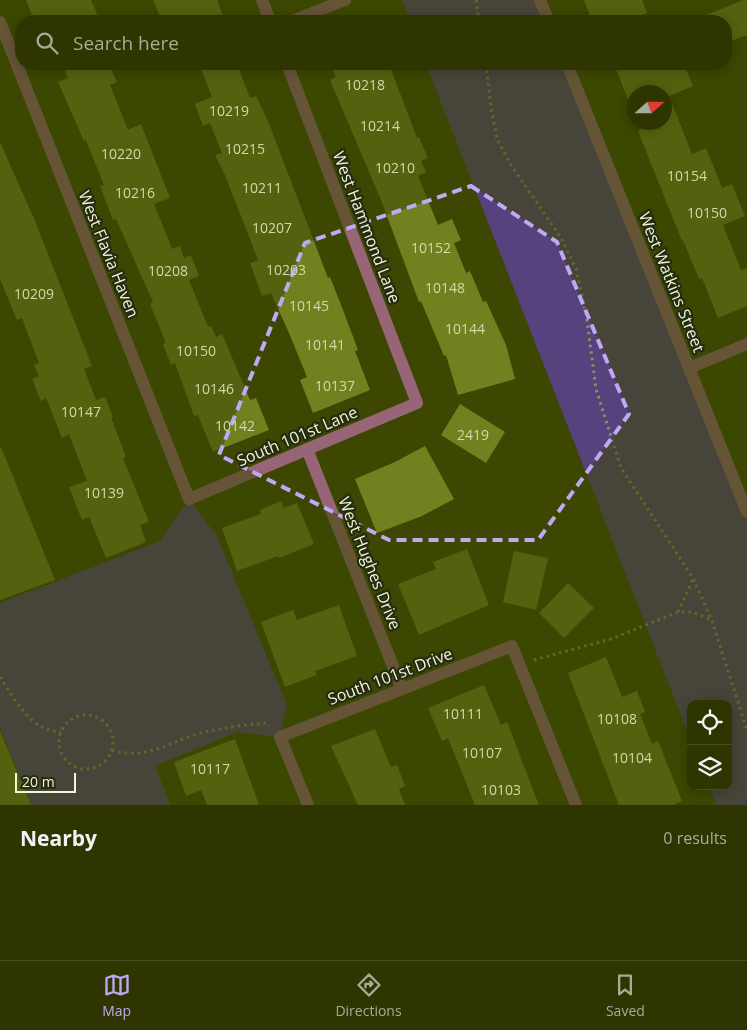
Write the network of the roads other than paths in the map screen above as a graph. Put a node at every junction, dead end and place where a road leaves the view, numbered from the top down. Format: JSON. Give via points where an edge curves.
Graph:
{"nodes":[{"id":1,"x":262,"y":0,"type":"edge"},
{"id":2,"x":345,"y":0,"type":"edge"},
{"id":3,"x":540,"y":0,"type":"edge"},
{"id":4,"x":268,"y":15,"type":"edge"},
{"id":5,"x":307,"y":15,"type":"edge"},
{"id":6,"x":546,"y":15,"type":"edge"},
{"id":7,"x":0,"y":22,"type":"edge"},
{"id":8,"x":15,"y":60,"type":"edge"},
{"id":9,"x":19,"y":70,"type":"edge"},
{"id":10,"x":289,"y":70,"type":"edge"},
{"id":11,"x":569,"y":70,"type":"edge"},
{"id":12,"x":747,"y":344,"type":"edge"},
{"id":13,"x":689,"y":368,"type":"junction"},
{"id":14,"x":417,"y":403,"type":"joint"},
{"id":15,"x":307,"y":449,"type":"junction"},
{"id":16,"x":189,"y":499,"type":"joint"},
{"id":17,"x":747,"y":512,"type":"edge"},
{"id":18,"x":402,"y":688,"type":"junction"},
{"id":19,"x":308,"y":805,"type":"edge"},
{"id":20,"x":576,"y":805,"type":"edge"}],
"edges":[{"from":1,"to":4,"type":"street"},
{"from":2,"to":5,"type":"street"},
{"from":3,"to":6,"type":"street"},
{"from":7,"to":8,"type":"street","name":"West Flavia Haven"},
{"from":9,"to":16,"type":"street","name":"West Flavia Haven"},
{"from":10,"to":14,"type":"street","name":"West Hammond Lane"},
{"from":11,"to":13,"type":"street","name":"West Watkins Street"},
{"from":12,"to":13,"type":"street"},
{"from":13,"to":17,"type":"street","name":"West Watkins Street"},
{"from":14,"to":15,"type":"street","name":"South 101st Lane"},
{"from":15,"to":16,"type":"street","name":"South 101st Lane"},
{"from":15,"to":18,"type":"street","name":"West Hughes Drive"},
{"from":18,"to":19,"type":"street","name":"South 101st Drive","via":[[280,737]]},
{"from":18,"to":20,"type":"street","name":"South 101st Drive","via":[[512,646]]}]}
